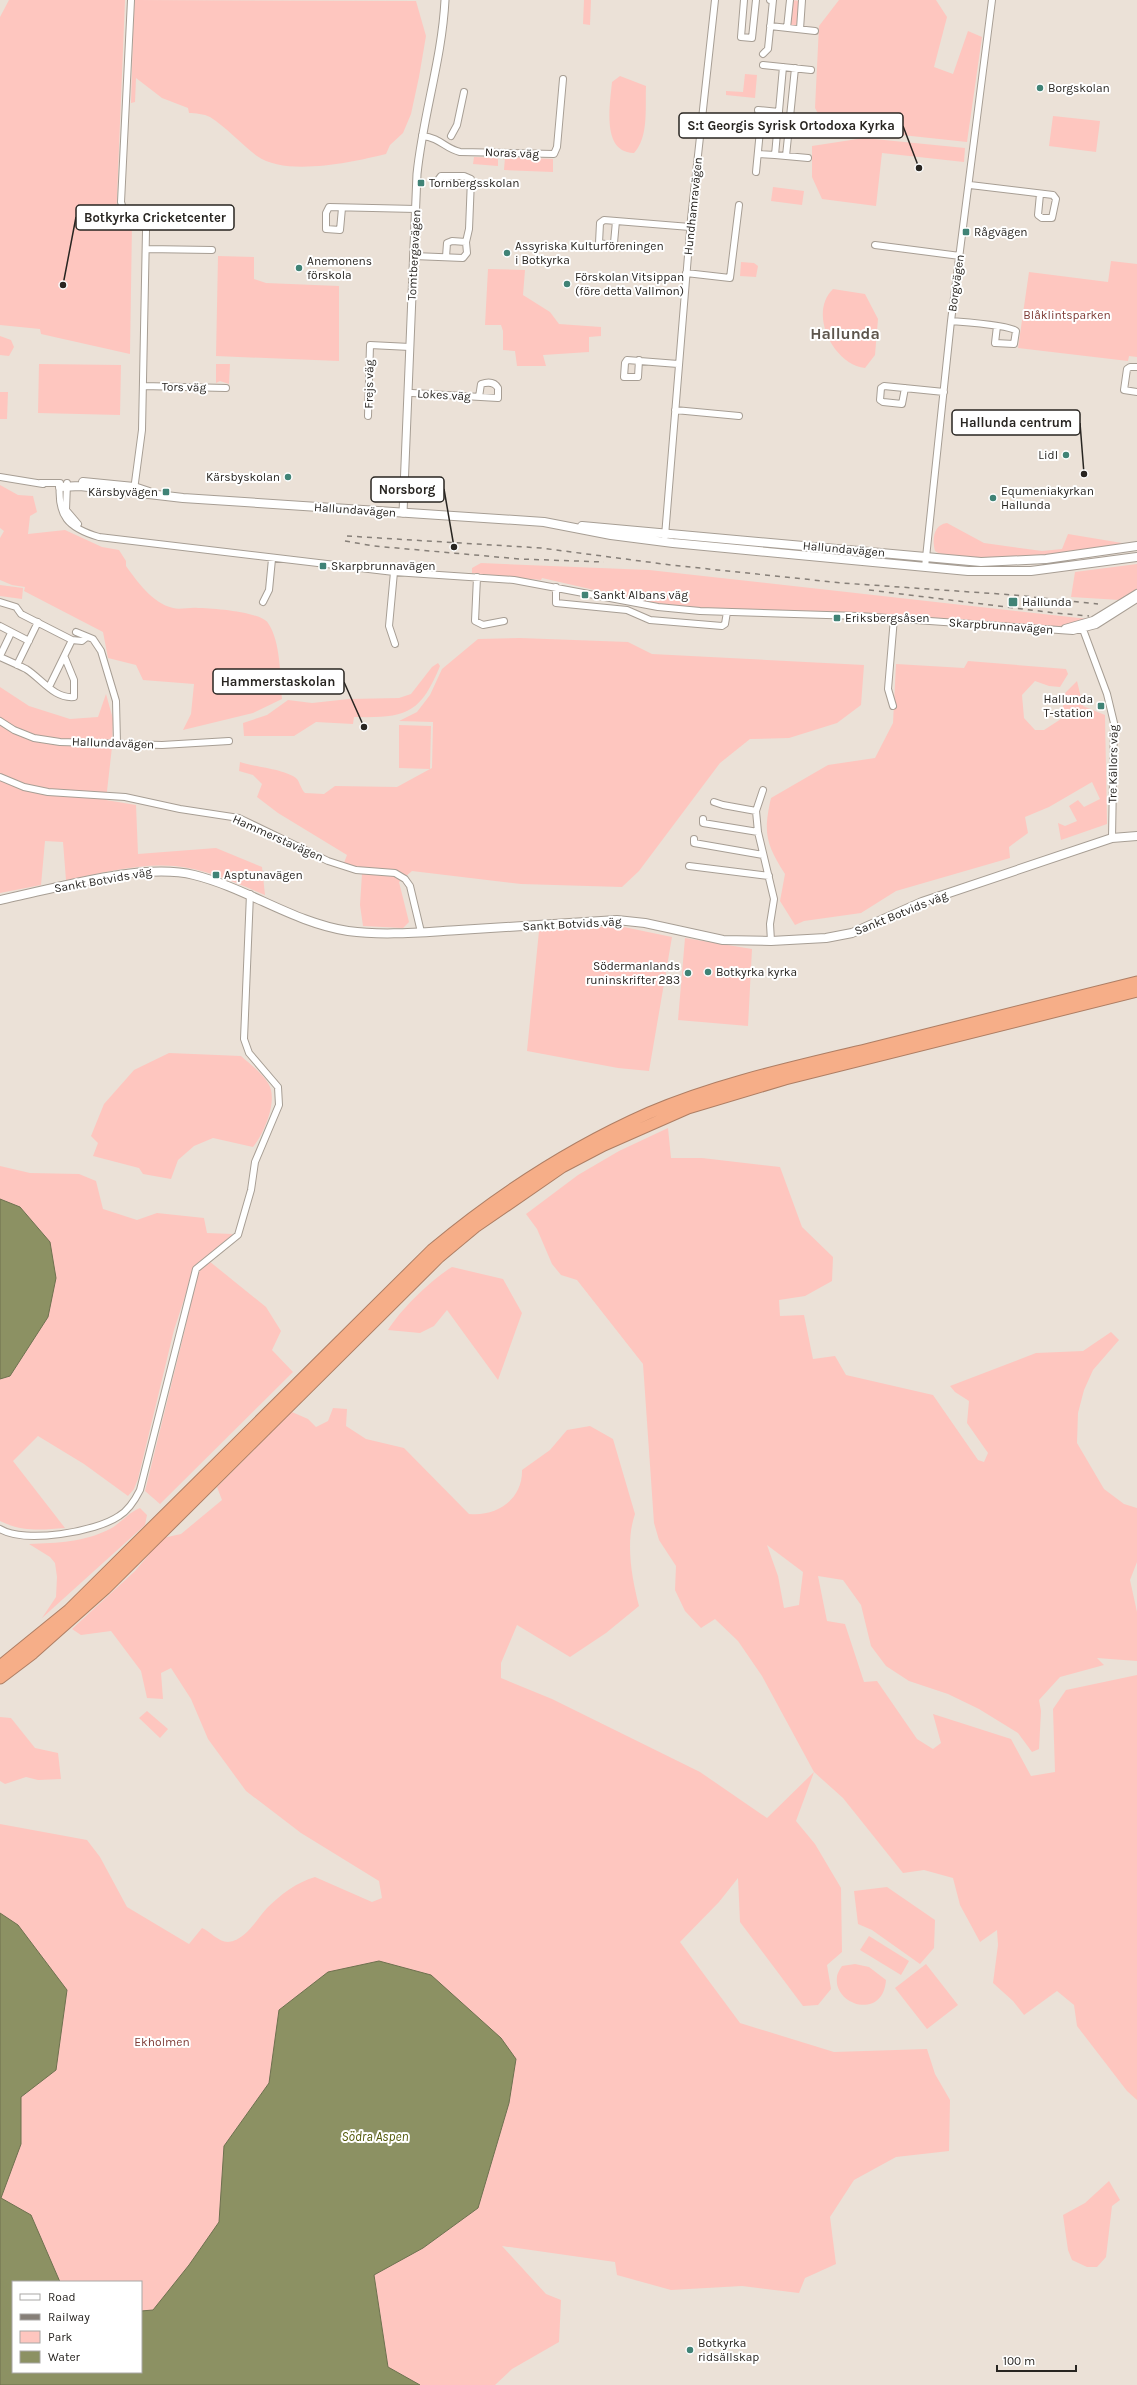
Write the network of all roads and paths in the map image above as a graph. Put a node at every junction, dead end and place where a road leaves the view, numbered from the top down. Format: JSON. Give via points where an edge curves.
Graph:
{"nodes":[{"id":1,"x":131,"y":0,"type":"edge"},
{"id":2,"x":445,"y":0,"type":"edge"},
{"id":3,"x":715,"y":0,"type":"edge"},
{"id":4,"x":744,"y":0,"type":"edge"},
{"id":5,"x":756,"y":0,"type":"edge"},
{"id":6,"x":770,"y":0,"type":"edge"},
{"id":7,"x":790,"y":0,"type":"edge"},
{"id":8,"x":802,"y":0,"type":"edge"},
{"id":9,"x":992,"y":0,"type":"edge"},
{"id":10,"x":770,"y":26,"type":"junction"},
{"id":11,"x":787,"y":28,"type":"junction"},
{"id":12,"x":800,"y":29,"type":"junction"},
{"id":13,"x":815,"y":31,"type":"dead end"},
{"id":14,"x":763,"y":54,"type":"dead end"},
{"id":15,"x":763,"y":65,"type":"dead end"},
{"id":16,"x":783,"y":67,"type":"junction"},
{"id":17,"x":795,"y":68,"type":"junction"},
{"id":18,"x":811,"y":70,"type":"dead end"},
{"id":19,"x":563,"y":79,"type":"dead end"},
{"id":20,"x":464,"y":92,"type":"dead end"},
{"id":21,"x":779,"y":112,"type":"junction"},
{"id":22,"x":422,"y":136,"type":"junction"},
{"id":23,"x":451,"y":136,"type":"dead end"},
{"id":24,"x":758,"y":154,"type":"junction"},
{"id":25,"x":774,"y":155,"type":"junction"},
{"id":26,"x":786,"y":156,"type":"junction"},
{"id":27,"x":808,"y":158,"type":"dead end"},
{"id":28,"x":756,"y":172,"type":"dead end"},
{"id":29,"x":438,"y":180,"type":"dead end"},
{"id":30,"x":970,"y":185,"type":"junction"},
{"id":31,"x":1040,"y":194,"type":"dead end"},
{"id":32,"x":739,"y":205,"type":"dead end"},
{"id":33,"x":342,"y":208,"type":"dead end"},
{"id":34,"x":416,"y":209,"type":"junction"},
{"id":35,"x":616,"y":221,"type":"junction"},
{"id":36,"x":690,"y":226,"type":"junction"},
{"id":37,"x":466,"y":242,"type":"junction"},
{"id":38,"x":875,"y":245,"type":"dead end"},
{"id":39,"x":146,"y":248,"type":"junction"},
{"id":40,"x":212,"y":250,"type":"dead end"},
{"id":41,"x":414,"y":256,"type":"junction"},
{"id":42,"x":960,"y":256,"type":"junction"},
{"id":43,"x":446,"y":257,"type":"junction"},
{"id":44,"x":686,"y":273,"type":"junction"},
{"id":45,"x":951,"y":321,"type":"junction"},
{"id":46,"x":997,"y":326,"type":"dead end"},
{"id":47,"x":410,"y":347,"type":"junction"},
{"id":48,"x":639,"y":360,"type":"junction"},
{"id":49,"x":678,"y":364,"type":"junction"},
{"id":50,"x":1137,"y":367,"type":"edge"},
{"id":51,"x":143,"y":386,"type":"junction"},
{"id":52,"x":226,"y":388,"type":"dead end"},
{"id":53,"x":905,"y":388,"type":"junction"},
{"id":54,"x":944,"y":392,"type":"junction"},
{"id":55,"x":1137,"y":392,"type":"edge"},
{"id":56,"x":408,"y":393,"type":"junction"},
{"id":57,"x":479,"y":397,"type":"dead end"},
{"id":58,"x":674,"y":410,"type":"junction"},
{"id":59,"x":368,"y":416,"type":"dead end"},
{"id":60,"x":740,"y":416,"type":"dead end"},
{"id":61,"x":0,"y":477,"type":"edge"},
{"id":62,"x":64,"y":485,"type":"junction"},
{"id":63,"x":134,"y":490,"type":"junction"},
{"id":64,"x":403,"y":513,"type":"junction"},
{"id":65,"x":551,"y":524,"type":"junction"},
{"id":66,"x":664,"y":532,"type":"junction"},
{"id":67,"x":653,"y":541,"type":"junction"},
{"id":68,"x":673,"y":543,"type":"junction"},
{"id":69,"x":1137,"y":546,"type":"edge"},
{"id":70,"x":1137,"y":553,"type":"edge"},
{"id":71,"x":926,"y":557,"type":"junction"},
{"id":72,"x":1137,"y":557,"type":"edge"},
{"id":73,"x":1119,"y":558,"type":"junction"},
{"id":74,"x":272,"y":559,"type":"junction"},
{"id":75,"x":925,"y":567,"type":"junction"},
{"id":76,"x":394,"y":572,"type":"junction"},
{"id":77,"x":477,"y":577,"type":"junction"},
{"id":78,"x":556,"y":587,"type":"junction"},
{"id":79,"x":1137,"y":593,"type":"edge"},
{"id":80,"x":1137,"y":599,"type":"edge"},
{"id":81,"x":0,"y":602,"type":"edge"},
{"id":82,"x":263,"y":602,"type":"dead end"},
{"id":83,"x":727,"y":612,"type":"junction"},
{"id":84,"x":894,"y":618,"type":"junction"},
{"id":85,"x":504,"y":621,"type":"dead end"},
{"id":86,"x":38,"y":622,"type":"junction"},
{"id":87,"x":0,"y":626,"type":"edge"},
{"id":88,"x":1082,"y":627,"type":"junction"},
{"id":89,"x":11,"y":632,"type":"junction"},
{"id":90,"x":76,"y":632,"type":"dead end"},
{"id":91,"x":87,"y":637,"type":"junction"},
{"id":92,"x":72,"y":640,"type":"junction"},
{"id":93,"x":29,"y":641,"type":"junction"},
{"id":94,"x":395,"y":644,"type":"dead end"},
{"id":95,"x":0,"y":656,"type":"edge"},
{"id":96,"x":65,"y":658,"type":"junction"},
{"id":97,"x":17,"y":665,"type":"junction"},
{"id":98,"x":49,"y":687,"type":"junction"},
{"id":99,"x":893,"y":706,"type":"dead end"},
{"id":100,"x":0,"y":721,"type":"edge"},
{"id":101,"x":229,"y":741,"type":"dead end"},
{"id":102,"x":117,"y":743,"type":"junction"},
{"id":103,"x":0,"y":776,"type":"edge"},
{"id":104,"x":763,"y":790,"type":"dead end"},
{"id":105,"x":714,"y":802,"type":"dead end"},
{"id":106,"x":756,"y":811,"type":"junction"},
{"id":107,"x":704,"y":819,"type":"dead end"},
{"id":108,"x":758,"y":832,"type":"junction"},
{"id":109,"x":1137,"y":836,"type":"edge"},
{"id":110,"x":1112,"y":838,"type":"junction"},
{"id":111,"x":694,"y":839,"type":"dead end"},
{"id":112,"x":763,"y":855,"type":"junction"},
{"id":113,"x":688,"y":866,"type":"dead end"},
{"id":114,"x":769,"y":876,"type":"junction"},
{"id":115,"x":250,"y":894,"type":"junction"},
{"id":116,"x":0,"y":900,"type":"edge"},
{"id":117,"x":421,"y":932,"type":"junction"},
{"id":118,"x":771,"y":941,"type":"junction"},
{"id":119,"x":1137,"y":978,"type":"edge"},
{"id":120,"x":1137,"y":982,"type":"edge"},
{"id":121,"x":1137,"y":991,"type":"edge"},
{"id":122,"x":1108,"y":994,"type":"junction"},
{"id":123,"x":0,"y":1529,"type":"edge"},
{"id":124,"x":0,"y":1666,"type":"edge"},
{"id":125,"x":0,"y":1678,"type":"edge"}],
"edges":[{"from":1,"to":39,"type":"street","via":[[121,202],[124,212],[144,222]]},
{"from":2,"to":22,"type":"street","name":"Tomtbergavägen","via":[[440,47]]},
{"from":3,"to":36,"type":"street","name":"Hundhamravägen"},
{"from":4,"to":5,"type":"street","via":[[740,37],[752,38]]},
{"from":6,"to":10,"type":"street"},
{"from":7,"to":11,"type":"street"},
{"from":8,"to":12,"type":"street"},
{"from":9,"to":30,"type":"street","name":"Borgvägen"},
{"from":10,"to":11,"type":"street"},
{"from":10,"to":14,"type":"street","via":[[768,49]]},
{"from":11,"to":12,"type":"street"},
{"from":12,"to":13,"type":"street"},
{"from":15,"to":16,"type":"street"},
{"from":16,"to":17,"type":"street"},
{"from":16,"to":21,"type":"street"},
{"from":17,"to":18,"type":"street"},
{"from":17,"to":26,"type":"street"},
{"from":19,"to":22,"type":"street","name":"Noras väg","via":[[557,147],[554,154],[460,152],[436,138]]},
{"from":20,"to":23,"type":"street","via":[[457,125]]},
{"from":21,"to":24,"type":"street","via":[[758,112],[761,120]]},
{"from":21,"to":25,"type":"street"},
{"from":22,"to":34,"type":"street","name":"Tomtbergavägen"},
{"from":24,"to":25,"type":"street"},
{"from":24,"to":28,"type":"street"},
{"from":25,"to":26,"type":"street"},
{"from":26,"to":27,"type":"street"},
{"from":29,"to":37,"type":"street","via":[[441,176],[464,176],[471,179]]},
{"from":30,"to":31,"type":"street"},
{"from":30,"to":42,"type":"street","name":"Borgvägen"},
{"from":32,"to":44,"type":"street","via":[[730,278]]},
{"from":33,"to":34,"type":"street"},
{"from":34,"to":41,"type":"street","name":"Tomtbergavägen"},
{"from":35,"to":35,"type":"street","via":[[601,222],[599,243],[614,243]]},
{"from":35,"to":36,"type":"street"},
{"from":36,"to":44,"type":"street","name":"Hundhamravägen"},
{"from":37,"to":43,"type":"street","via":[[448,243]]},
{"from":37,"to":43,"type":"street","via":[[466,257]]},
{"from":38,"to":42,"type":"street"},
{"from":39,"to":40,"type":"street"},
{"from":39,"to":51,"type":"street"},
{"from":41,"to":43,"type":"street"},
{"from":41,"to":47,"type":"street","name":"Tomtbergavägen"},
{"from":42,"to":45,"type":"street","name":"Borgvägen"},
{"from":44,"to":49,"type":"street","name":"Hundhamravägen"},
{"from":45,"to":46,"type":"street"},
{"from":45,"to":54,"type":"street","name":"Borgvägen"},
{"from":47,"to":56,"type":"street","name":"Tomtbergavägen"},
{"from":47,"to":59,"type":"street","name":"Frejs väg","via":[[370,345]]},
{"from":48,"to":48,"type":"street","via":[[627,360],[624,374],[627,378],[638,377]]},
{"from":48,"to":49,"type":"street"},
{"from":49,"to":58,"type":"street","name":"Hundhamravägen"},
{"from":50,"to":55,"type":"street","via":[[1127,369],[1124,390]]},
{"from":51,"to":52,"type":"street","name":"Tors väg"},
{"from":51,"to":63,"type":"street","via":[[142,430]]},
{"from":53,"to":53,"type":"street","via":[[902,404],[880,400],[881,388],[884,386]]},
{"from":53,"to":54,"type":"street"},
{"from":54,"to":71,"type":"street","name":"Borgvägen"},
{"from":56,"to":57,"type":"street","name":"Lokes väg"},
{"from":56,"to":64,"type":"street","name":"Tomtbergavägen"},
{"from":58,"to":60,"type":"street"},
{"from":58,"to":66,"type":"street","name":"Hundhamravägen"},
{"from":61,"to":62,"type":"street","name":"Hallundavägen"},
{"from":62,"to":63,"type":"main road","name":"Hallundavägen","via":[[101,482]]},
{"from":62,"to":74,"type":"street","name":"Skarpbrunnavägen","via":[[61,509],[69,523],[92,535]]},
{"from":63,"to":64,"type":"main road","name":"Hallundavägen","via":[[159,495]]},
{"from":64,"to":65,"type":"main road","name":"Hallundavägen","via":[[476,516]]},
{"from":65,"to":66,"type":"main road","name":"Hallundavägen"},
{"from":65,"to":67,"type":"main road","name":"Hallundavägen"},
{"from":66,"to":67,"type":"street"},
{"from":66,"to":68,"type":"street"},
{"from":66,"to":71,"type":"main road","name":"Hallundavägen"},
{"from":67,"to":68,"type":"main road","name":"Hallundavägen"},
{"from":68,"to":75,"type":"main road","name":"Hallundavägen"},
{"from":69,"to":71,"type":"main road","name":"Hallundavägen","via":[[1020,562],[981,562]]},
{"from":70,"to":73,"type":"main road","name":"Hallundavägen"},
{"from":71,"to":75,"type":"street","name":"Borgvägen"},
{"from":72,"to":73,"type":"main road","name":"Hallundavägen"},
{"from":73,"to":75,"type":"main road","name":"Hallundavägen","via":[[1051,569],[1011,572]]},
{"from":74,"to":76,"type":"street","name":"Skarpbrunnavägen"},
{"from":74,"to":82,"type":"street","via":[[268,590]]},
{"from":76,"to":77,"type":"street","name":"Skarpbrunnavägen"},
{"from":76,"to":94,"type":"street","via":[[389,626]]},
{"from":77,"to":78,"type":"street","name":"Skarpbrunnavägen"},
{"from":77,"to":85,"type":"street","via":[[475,621],[483,625]]},
{"from":78,"to":83,"type":"street","name":"Skarpbrunnavägen","via":[[658,607]]},
{"from":78,"to":83,"type":"street","via":[[556,604],[627,610],[650,620],[722,626],[725,624]]},
{"from":79,"to":88,"type":"street","name":"Skarpbrunnavägen"},
{"from":80,"to":88,"type":"street","name":"Skarpbrunnavägen","via":[[1096,625]]},
{"from":81,"to":86,"type":"street","via":[[16,607],[21,614]]},
{"from":83,"to":84,"type":"street","name":"Skarpbrunnavägen"},
{"from":84,"to":88,"type":"street","name":"Skarpbrunnavägen","via":[[1060,630]]},
{"from":84,"to":99,"type":"street","via":[[888,689]]},
{"from":86,"to":92,"type":"street"},
{"from":86,"to":93,"type":"street"},
{"from":87,"to":89,"type":"street"},
{"from":88,"to":110,"type":"street","name":"Tre Källors väg","via":[[1107,694],[1114,723]]},
{"from":89,"to":93,"type":"street"},
{"from":89,"to":95,"type":"street"},
{"from":90,"to":91,"type":"street"},
{"from":91,"to":92,"type":"street","via":[[82,641]]},
{"from":91,"to":102,"type":"street","via":[[93,639],[101,651],[116,701]]},
{"from":92,"to":96,"type":"street"},
{"from":93,"to":97,"type":"street"},
{"from":95,"to":97,"type":"street"},
{"from":96,"to":98,"type":"street"},
{"from":96,"to":98,"type":"street","via":[[74,680],[74,698],[52,691]]},
{"from":97,"to":98,"type":"street"},
{"from":100,"to":102,"type":"street","name":"Hallundavägen","via":[[34,738],[60,742]]},
{"from":101,"to":102,"type":"street","name":"Hallundavägen","via":[[162,745]]},
{"from":103,"to":117,"type":"street","name":"Hammerstavägen","via":[[24,788],[105,794],[239,818],[328,861],[356,870],[395,873],[405,879],[410,886]]},
{"from":104,"to":106,"type":"street"},
{"from":105,"to":106,"type":"street"},
{"from":106,"to":108,"type":"street"},
{"from":107,"to":108,"type":"street","via":[[703,823]]},
{"from":108,"to":112,"type":"street"},
{"from":109,"to":110,"type":"main road","name":"Sankt Botvids väg"},
{"from":110,"to":118,"type":"main road","name":"Sankt Botvids väg","via":[[922,902],[852,933],[826,938]]},
{"from":111,"to":112,"type":"street","via":[[694,844]]},
{"from":112,"to":114,"type":"street"},
{"from":113,"to":114,"type":"street"},
{"from":114,"to":118,"type":"street","via":[[774,899],[770,924]]},
{"from":115,"to":116,"type":"main road","name":"Sankt Botvids väg","via":[[192,874],[146,871]]},
{"from":115,"to":117,"type":"main road","name":"Sankt Botvids väg","via":[[331,928],[371,932]]},
{"from":115,"to":123,"type":"street","via":[[244,1039],[248,1053],[278,1087],[279,1105],[255,1162],[251,1190],[238,1236],[196,1269],[140,1490],[129,1508],[120,1516],[91,1528],[30,1537],[18,1536]]},
{"from":117,"to":118,"type":"main road","name":"Sankt Botvids väg","via":[[617,920],[645,923],[723,940]]},
{"from":119,"to":122,"type":"highway"},
{"from":120,"to":122,"type":"highway"},
{"from":121,"to":122,"type":"highway"},
{"from":122,"to":124,"type":"highway","via":[[737,1082],[650,1113],[558,1159],[476,1214],[427,1255],[79,1600]]},
{"from":122,"to":125,"type":"highway","via":[[740,1091],[654,1122],[562,1167],[475,1227],[439,1257],[105,1589],[33,1653]]}]}
